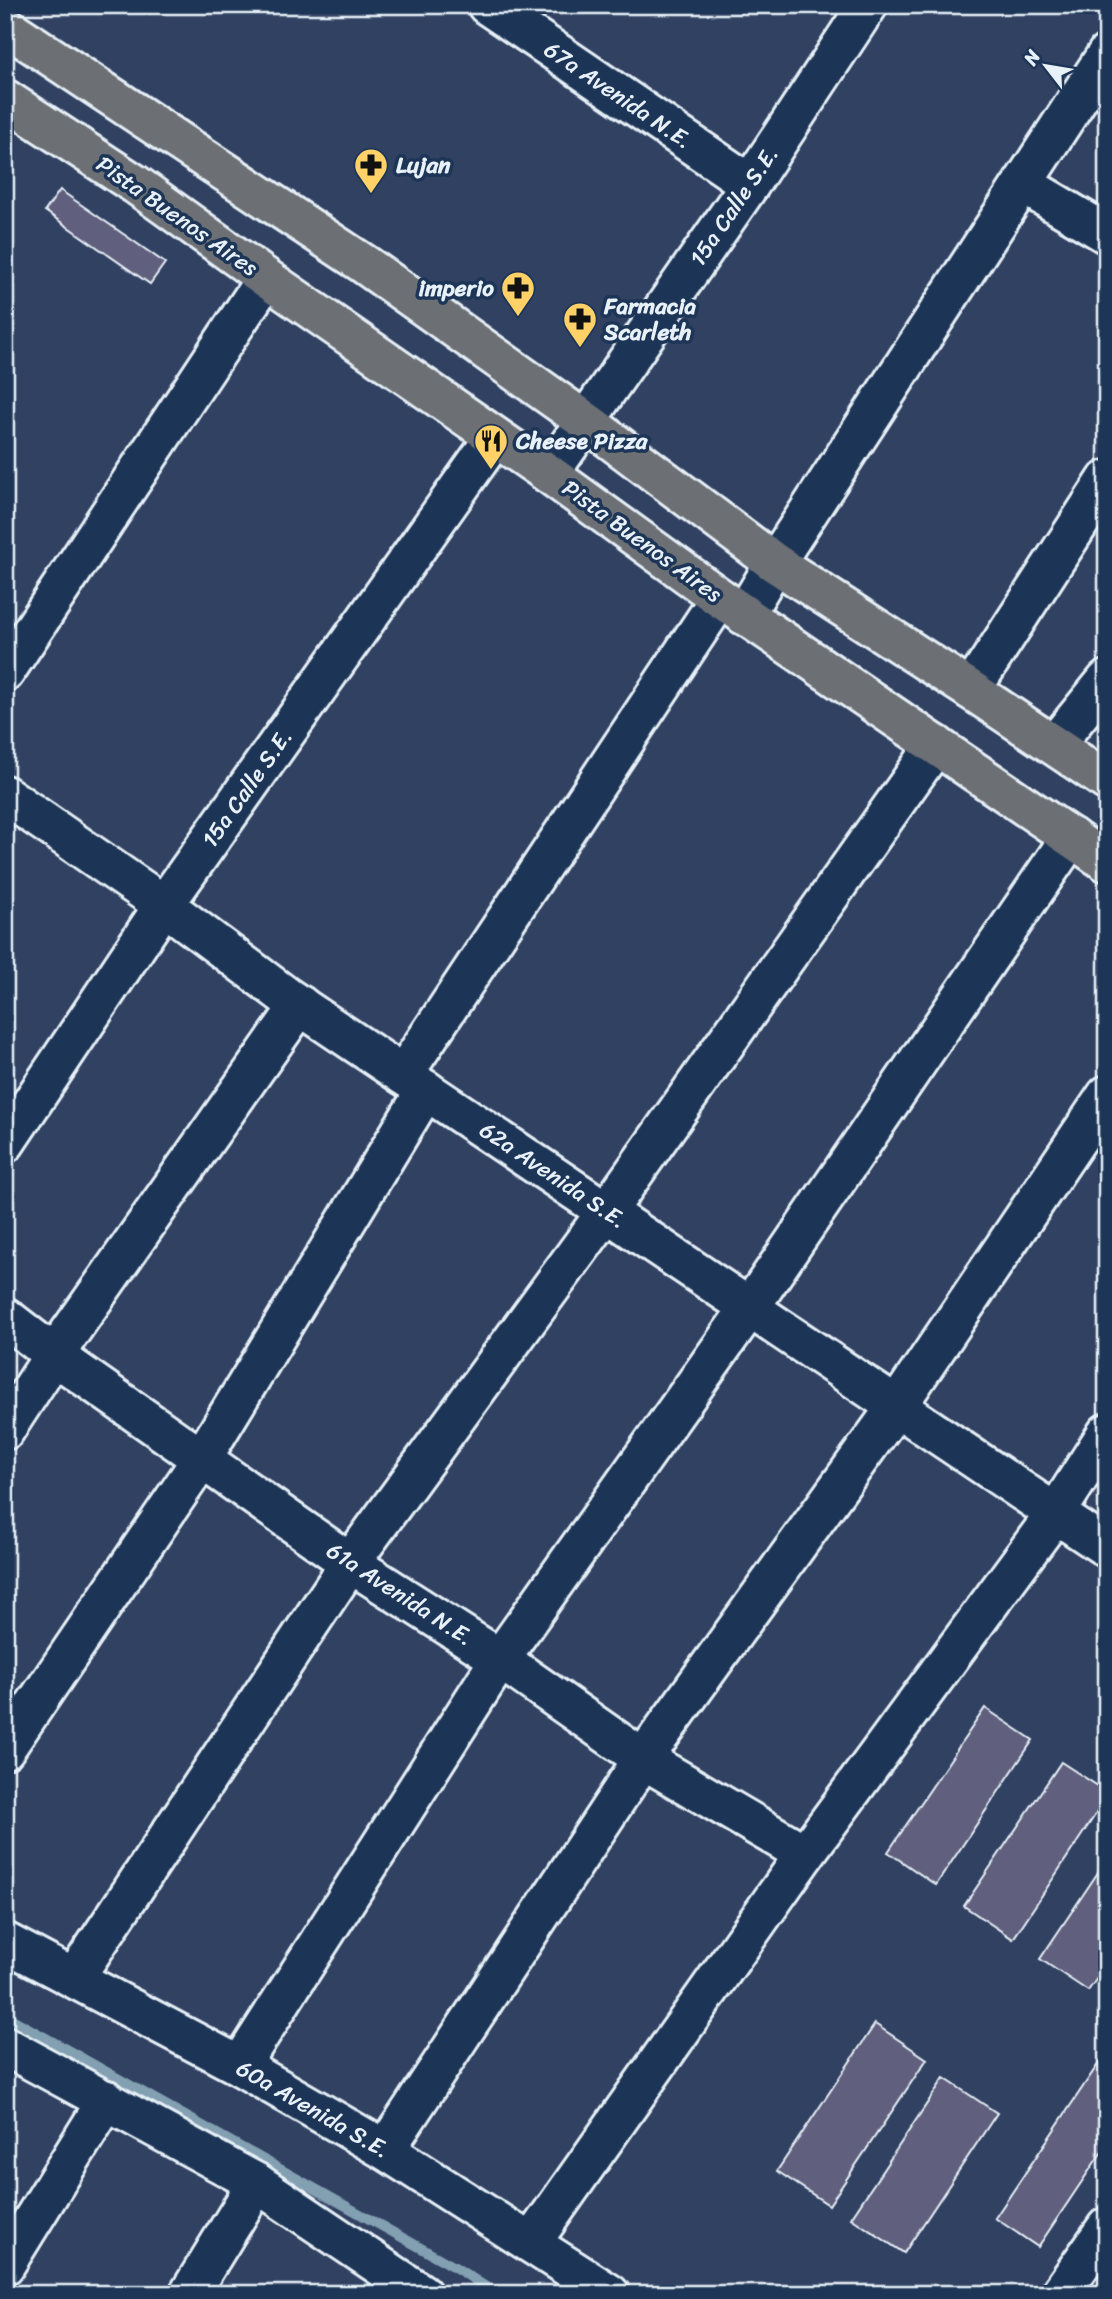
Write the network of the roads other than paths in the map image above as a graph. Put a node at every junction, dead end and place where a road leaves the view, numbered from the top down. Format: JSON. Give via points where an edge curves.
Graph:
{"nodes":[{"id":1,"x":487,"y":5,"type":"edge"},
{"id":2,"x":868,"y":5,"type":"edge"},
{"id":3,"x":5,"y":26,"type":"edge"},
{"id":4,"x":1107,"y":54,"type":"edge"},
{"id":5,"x":5,"y":99,"type":"edge"},
{"id":6,"x":750,"y":184,"type":"junction"},
{"id":7,"x":1023,"y":184,"type":"junction"},
{"id":8,"x":1107,"y":234,"type":"edge"},
{"id":9,"x":266,"y":278,"type":"junction"},
{"id":10,"x":587,"y":422,"type":"junction"},
{"id":11,"x":495,"y":437,"type":"junction"},
{"id":12,"x":549,"y":474,"type":"junction"},
{"id":13,"x":1107,"y":480,"type":"edge"},
{"id":14,"x":775,"y":563,"type":"junction"},
{"id":15,"x":732,"y":606,"type":"junction"},
{"id":16,"x":5,"y":672,"type":"edge"},
{"id":17,"x":1107,"y":680,"type":"edge"},
{"id":18,"x":971,"y":690,"type":"junction"},
{"id":19,"x":936,"y":745,"type":"junction"},
{"id":20,"x":1054,"y":745,"type":"junction"},
{"id":21,"x":1107,"y":781,"type":"edge"},
{"id":22,"x":5,"y":795,"type":"edge"},
{"id":23,"x":1071,"y":837,"type":"junction"},
{"id":24,"x":1107,"y":862,"type":"edge"},
{"id":25,"x":164,"y":905,"type":"junction"},
{"id":26,"x":300,"y":1006,"type":"junction"},
{"id":27,"x":415,"y":1082,"type":"junction"},
{"id":28,"x":1107,"y":1095,"type":"edge"},
{"id":29,"x":5,"y":1143,"type":"edge"},
{"id":30,"x":607,"y":1211,"type":"junction"},
{"id":31,"x":750,"y":1307,"type":"junction"},
{"id":32,"x":5,"y":1317,"type":"edge"},
{"id":33,"x":54,"y":1355,"type":"junction"},
{"id":34,"x":897,"y":1406,"type":"junction"},
{"id":35,"x":5,"y":1430,"type":"edge"},
{"id":36,"x":1107,"y":1433,"type":"edge"},
{"id":37,"x":201,"y":1460,"type":"junction"},
{"id":38,"x":1056,"y":1513,"type":"junction"},
{"id":39,"x":1107,"y":1548,"type":"edge"},
{"id":40,"x":350,"y":1563,"type":"junction"},
{"id":41,"x":500,"y":1658,"type":"junction"},
{"id":42,"x":5,"y":1749,"type":"edge"},
{"id":43,"x":643,"y":1759,"type":"junction"},
{"id":44,"x":805,"y":1854,"type":"junction"},
{"id":45,"x":5,"y":1942,"type":"edge"},
{"id":46,"x":75,"y":1977,"type":"junction"},
{"id":47,"x":5,"y":2046,"type":"edge"},
{"id":48,"x":240,"y":2066,"type":"junction"},
{"id":49,"x":107,"y":2100,"type":"junction"},
{"id":50,"x":385,"y":2150,"type":"junction"},
{"id":51,"x":257,"y":2183,"type":"junction"},
{"id":52,"x":1107,"y":2227,"type":"edge"},
{"id":53,"x":531,"y":2244,"type":"junction"},
{"id":54,"x":5,"y":2265,"type":"edge"},
{"id":55,"x":417,"y":2292,"type":"edge"},
{"id":56,"x":189,"y":2294,"type":"edge"},
{"id":57,"x":610,"y":2294,"type":"edge"},
{"id":58,"x":1060,"y":2294,"type":"edge"}],
"edges":[{"from":1,"to":6,"type":"street","name":"67a Avenida N.E."},
{"from":2,"to":6,"type":"street","name":"15a Calle S.E."},
{"from":3,"to":10,"type":"main road","via":[[364,264]]},
{"from":4,"to":7,"type":"street"},
{"from":5,"to":9,"type":"main road","name":"Pista Buenos Aires"},
{"from":6,"to":10,"type":"street","name":"15a Calle S.E."},
{"from":7,"to":8,"type":"street"},
{"from":7,"to":14,"type":"street"},
{"from":9,"to":11,"type":"main road","name":"Pista Buenos Aires"},
{"from":9,"to":16,"type":"street"},
{"from":10,"to":12,"type":"street","name":"15a Calle S.E."},
{"from":10,"to":14,"type":"main road"},
{"from":11,"to":12,"type":"main road","name":"Pista Buenos Aires"},
{"from":11,"to":25,"type":"street","name":"15a Calle S.E."},
{"from":12,"to":15,"type":"main road","name":"Pista Buenos Aires"},
{"from":13,"to":18,"type":"street"},
{"from":14,"to":15,"type":"street"},
{"from":14,"to":18,"type":"main road"},
{"from":15,"to":19,"type":"main road","name":"Pista Buenos Aires"},
{"from":15,"to":27,"type":"street"},
{"from":17,"to":20,"type":"street"},
{"from":18,"to":20,"type":"main road"},
{"from":19,"to":23,"type":"main road","name":"Pista Buenos Aires"},
{"from":19,"to":30,"type":"street"},
{"from":20,"to":21,"type":"main road"},
{"from":22,"to":25,"type":"street","name":"62a Avenida S.E."},
{"from":23,"to":24,"type":"main road","name":"Pista Buenos Aires"},
{"from":23,"to":31,"type":"street"},
{"from":25,"to":26,"type":"street","name":"62a Avenida S.E."},
{"from":25,"to":29,"type":"street","name":"15a Calle S.E."},
{"from":26,"to":27,"type":"street","name":"62a Avenida S.E."},
{"from":26,"to":33,"type":"street"},
{"from":27,"to":30,"type":"street","name":"62a Avenida S.E."},
{"from":27,"to":37,"type":"street"},
{"from":28,"to":34,"type":"street"},
{"from":30,"to":31,"type":"street","name":"62a Avenida S.E."},
{"from":30,"to":40,"type":"street"},
{"from":31,"to":34,"type":"street","name":"62a Avenida S.E."},
{"from":31,"to":41,"type":"street"},
{"from":32,"to":33,"type":"street","name":"61a Avenida N.E."},
{"from":33,"to":35,"type":"street"},
{"from":33,"to":37,"type":"street","name":"61a Avenida N.E."},
{"from":34,"to":38,"type":"street","name":"62a Avenida S.E."},
{"from":34,"to":43,"type":"street"},
{"from":36,"to":38,"type":"street"},
{"from":37,"to":40,"type":"street","name":"61a Avenida N.E."},
{"from":37,"to":42,"type":"street"},
{"from":38,"to":39,"type":"street","name":"62a Avenida S.E."},
{"from":38,"to":44,"type":"street"},
{"from":40,"to":41,"type":"street","name":"61a Avenida N.E."},
{"from":40,"to":46,"type":"street"},
{"from":41,"to":43,"type":"street","name":"61a Avenida N.E."},
{"from":41,"to":48,"type":"street"},
{"from":43,"to":44,"type":"street","name":"61a Avenida N.E."},
{"from":43,"to":50,"type":"street"},
{"from":44,"to":53,"type":"street"},
{"from":45,"to":46,"type":"street","name":"60a Avenida S.E."},
{"from":46,"to":48,"type":"street","name":"60a Avenida S.E."},
{"from":47,"to":49,"type":"street"},
{"from":48,"to":50,"type":"street","name":"60a Avenida S.E."},
{"from":49,"to":51,"type":"street"},
{"from":49,"to":54,"type":"street"},
{"from":50,"to":53,"type":"street","name":"60a Avenida S.E."},
{"from":51,"to":55,"type":"street"},
{"from":51,"to":56,"type":"street"},
{"from":52,"to":58,"type":"street"},
{"from":53,"to":57,"type":"street","name":"60a Avenida S.E."}]}
